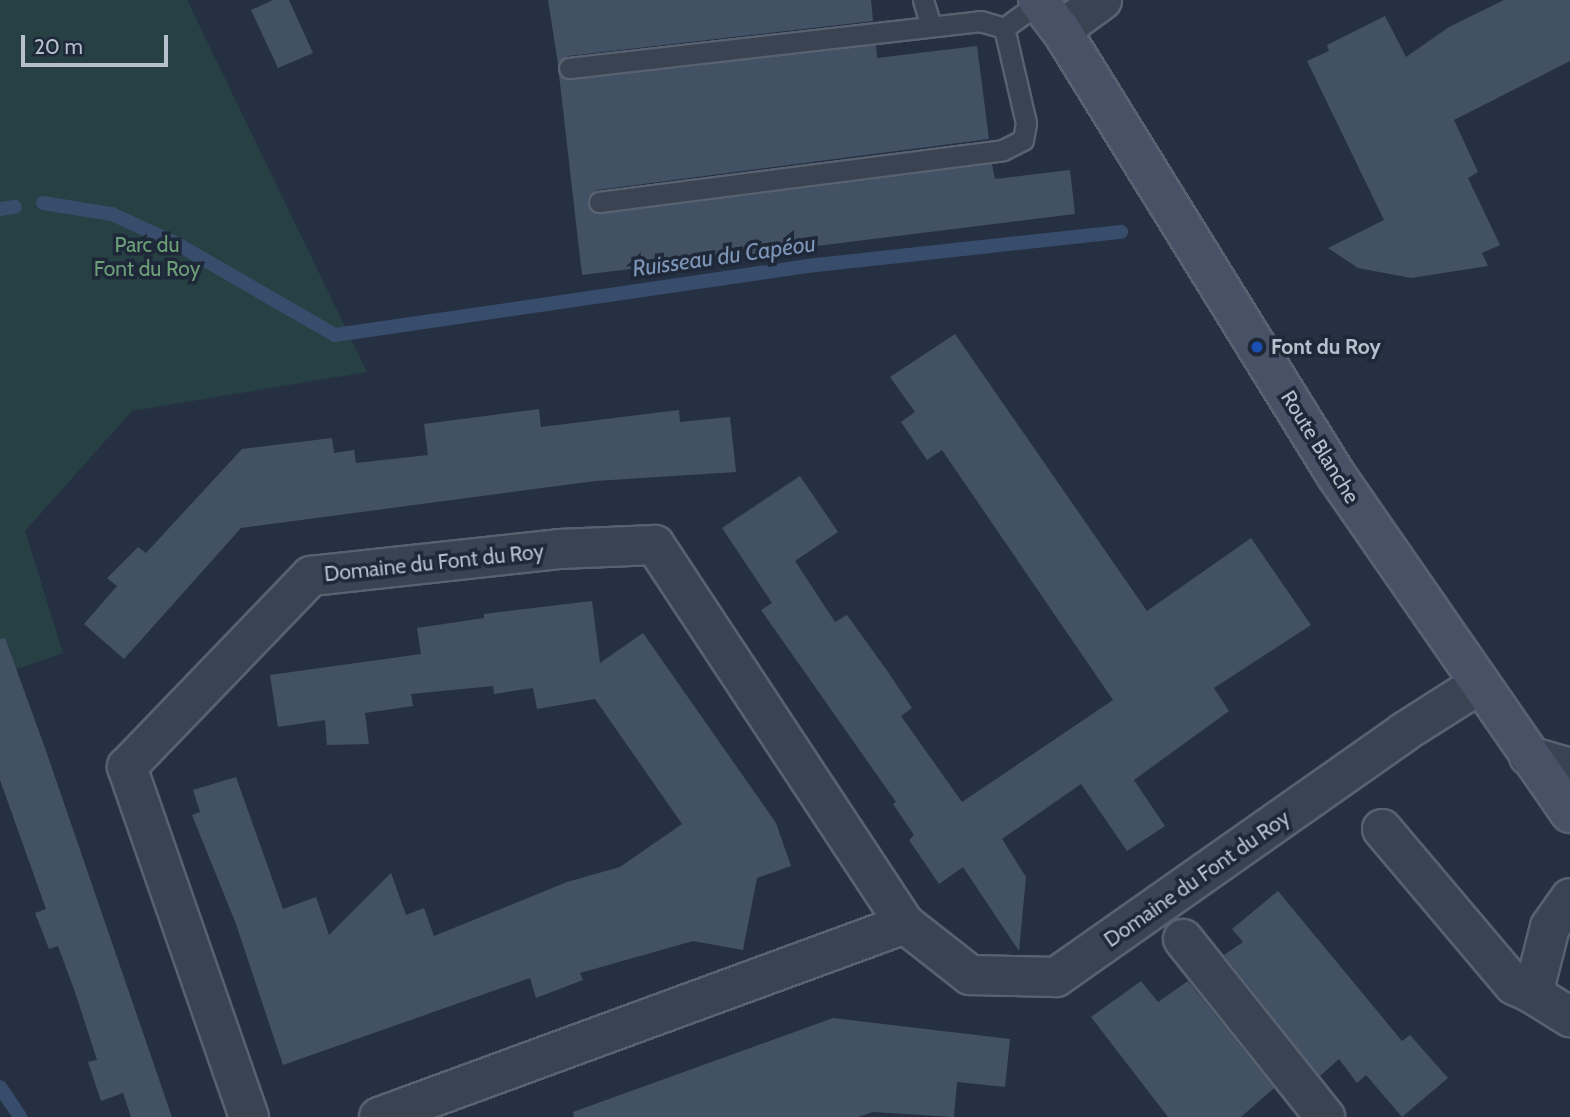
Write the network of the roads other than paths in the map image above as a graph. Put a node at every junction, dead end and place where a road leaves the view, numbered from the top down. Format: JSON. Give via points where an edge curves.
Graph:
{"nodes":[{"id":1,"x":923,"y":0,"type":"edge"},
{"id":2,"x":1102,"y":0,"type":"edge"},
{"id":3,"x":1047,"y":10,"type":"edge"},
{"id":4,"x":931,"y":26,"type":"junction"},
{"id":5,"x":1004,"y":28,"type":"junction"},
{"id":6,"x":569,"y":68,"type":"dead end"},
{"id":7,"x":599,"y":202,"type":"dead end"},
{"id":8,"x":1478,"y":685,"type":"junction"},
{"id":9,"x":1529,"y":756,"type":"junction"},
{"id":10,"x":1570,"y":768,"type":"edge"},
{"id":11,"x":1570,"y":813,"type":"edge"},
{"id":12,"x":1382,"y":829,"type":"dead end"},
{"id":13,"x":1570,"y":898,"type":"edge"},
{"id":14,"x":905,"y":924,"type":"junction"},
{"id":15,"x":1183,"y":939,"type":"dead end"},
{"id":16,"x":1533,"y":994,"type":"junction"},
{"id":17,"x":1570,"y":1017,"type":"edge"},
{"id":18,"x":249,"y":1117,"type":"edge"},
{"id":19,"x":379,"y":1117,"type":"edge"},
{"id":20,"x":1325,"y":1117,"type":"edge"}],
"edges":[{"from":1,"to":4,"type":"lane"},
{"from":2,"to":3,"type":"street"},
{"from":3,"to":5,"type":"lane"},
{"from":3,"to":8,"type":"street","name":"Route Blanche","via":[[1336,475]]},
{"from":4,"to":5,"type":"lane","via":[[980,21]]},
{"from":4,"to":6,"type":"lane"},
{"from":5,"to":7,"type":"lane","via":[[1026,123],[1023,140],[1003,150]]},
{"from":8,"to":9,"type":"street","name":"Route Blanche"},
{"from":8,"to":14,"type":"street","name":"Domaine du Font du Roy","via":[[1056,977],[970,975]]},
{"from":9,"to":10,"type":"street"},
{"from":9,"to":11,"type":"street","name":"Route Blanche"},
{"from":12,"to":16,"type":"street","via":[[1514,985]]},
{"from":13,"to":16,"type":"street","via":[[1550,928]]},
{"from":14,"to":18,"type":"street","name":"Domaine du Font du Roy","via":[[655,545],[559,549],[311,576],[127,767]]},
{"from":14,"to":19,"type":"street"},
{"from":15,"to":20,"type":"street"},
{"from":16,"to":17,"type":"street"}]}
